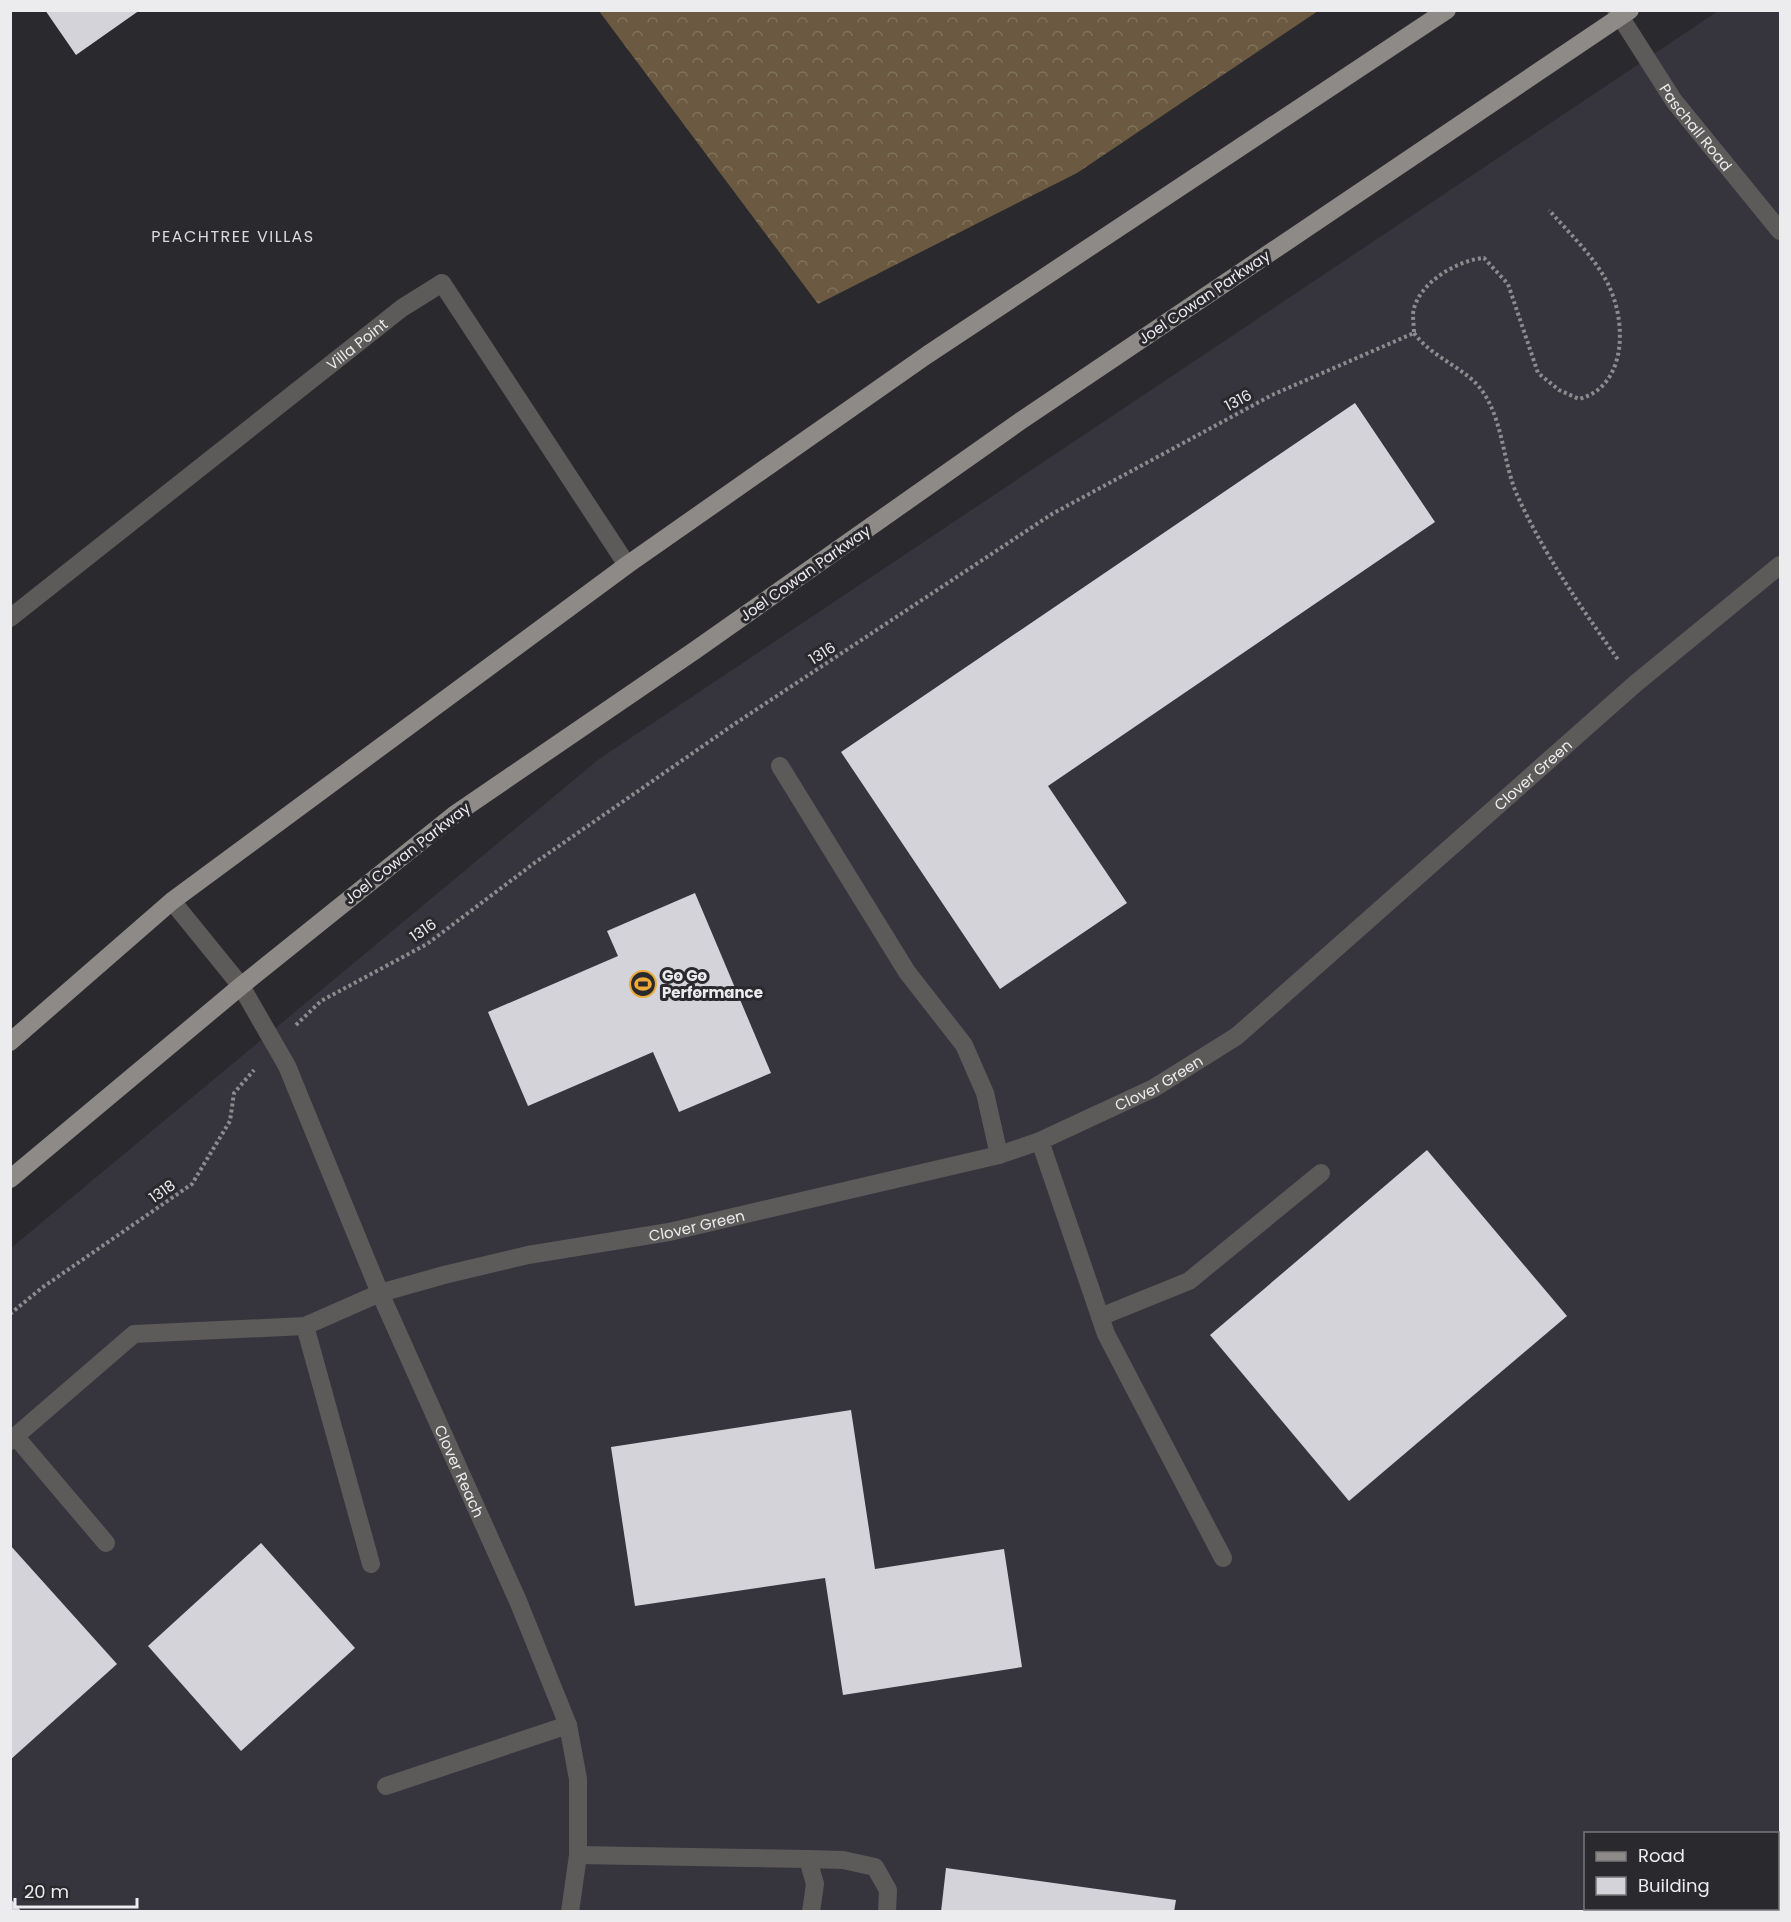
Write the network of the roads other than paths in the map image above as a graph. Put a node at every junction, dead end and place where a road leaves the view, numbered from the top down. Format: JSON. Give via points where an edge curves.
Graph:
{"nodes":[{"id":1,"x":1447,"y":10,"type":"edge"},
{"id":2,"x":1622,"y":13,"type":"edge"},
{"id":3,"x":1780,"y":231,"type":"edge"},
{"id":4,"x":1780,"y":564,"type":"edge"},
{"id":5,"x":627,"y":565,"type":"junction"},
{"id":6,"x":10,"y":618,"type":"edge"},
{"id":7,"x":780,"y":766,"type":"dead end"},
{"id":8,"x":172,"y":901,"type":"junction"},
{"id":9,"x":241,"y":986,"type":"junction"},
{"id":10,"x":10,"y":1042,"type":"edge"},
{"id":11,"x":1040,"y":1141,"type":"junction"},
{"id":12,"x":999,"y":1155,"type":"junction"},
{"id":13,"x":1321,"y":1173,"type":"dead end"},
{"id":14,"x":10,"y":1179,"type":"edge"},
{"id":15,"x":380,"y":1293,"type":"junction"},
{"id":16,"x":1100,"y":1317,"type":"junction"},
{"id":17,"x":305,"y":1326,"type":"junction"},
{"id":18,"x":13,"y":1439,"type":"edge"},
{"id":19,"x":106,"y":1543,"type":"dead end"},
{"id":20,"x":1222,"y":1558,"type":"dead end"},
{"id":21,"x":371,"y":1564,"type":"dead end"},
{"id":22,"x":568,"y":1725,"type":"junction"},
{"id":23,"x":386,"y":1786,"type":"dead end"},
{"id":24,"x":578,"y":1855,"type":"junction"},
{"id":25,"x":808,"y":1859,"type":"junction"},
{"id":26,"x":570,"y":1911,"type":"edge"},
{"id":27,"x":811,"y":1911,"type":"edge"},
{"id":28,"x":887,"y":1911,"type":"edge"}],
"edges":[{"from":1,"to":5,"type":"main road","via":[[927,355]]},
{"from":2,"to":3,"type":"street","name":"Paschall Road","via":[[1674,101]]},
{"from":2,"to":9,"type":"main road","name":"Joel Cowan Parkway","via":[[1019,422],[454,815]]},
{"from":4,"to":11,"type":"street","name":"Clover Green","via":[[1635,684],[1238,1036],[1154,1088]]},
{"from":5,"to":6,"type":"street","name":"Villa Point","via":[[442,283],[402,308]]},
{"from":5,"to":8,"type":"main road"},
{"from":7,"to":12,"type":"street","via":[[907,972],[964,1045],[985,1093]]},
{"from":8,"to":9,"type":"street","name":"Clover Reach"},
{"from":8,"to":10,"type":"main road"},
{"from":9,"to":14,"type":"main road","name":"Joel Cowan Parkway"},
{"from":9,"to":15,"type":"street","name":"Clover Reach","via":[[276,1044]]},
{"from":11,"to":12,"type":"street","name":"Clover Green"},
{"from":11,"to":16,"type":"street"},
{"from":12,"to":15,"type":"street","name":"Clover Green","via":[[669,1232],[528,1256]]},
{"from":13,"to":16,"type":"street","via":[[1189,1281]]},
{"from":15,"to":17,"type":"street","name":"Clover Green"},
{"from":15,"to":22,"type":"street","name":"Clover Reach","via":[[518,1601]]},
{"from":16,"to":20,"type":"street"},
{"from":17,"to":18,"type":"street","via":[[134,1334]]},
{"from":17,"to":21,"type":"street"},
{"from":18,"to":19,"type":"street"},
{"from":22,"to":23,"type":"street"},
{"from":22,"to":24,"type":"street","name":"Clover Reach","via":[[578,1779]]},
{"from":24,"to":25,"type":"street"},
{"from":24,"to":26,"type":"street","name":"Clover Reach"},
{"from":25,"to":27,"type":"street","via":[[816,1884]]},
{"from":25,"to":28,"type":"street","via":[[843,1860],[875,1867],[888,1890]]}]}
